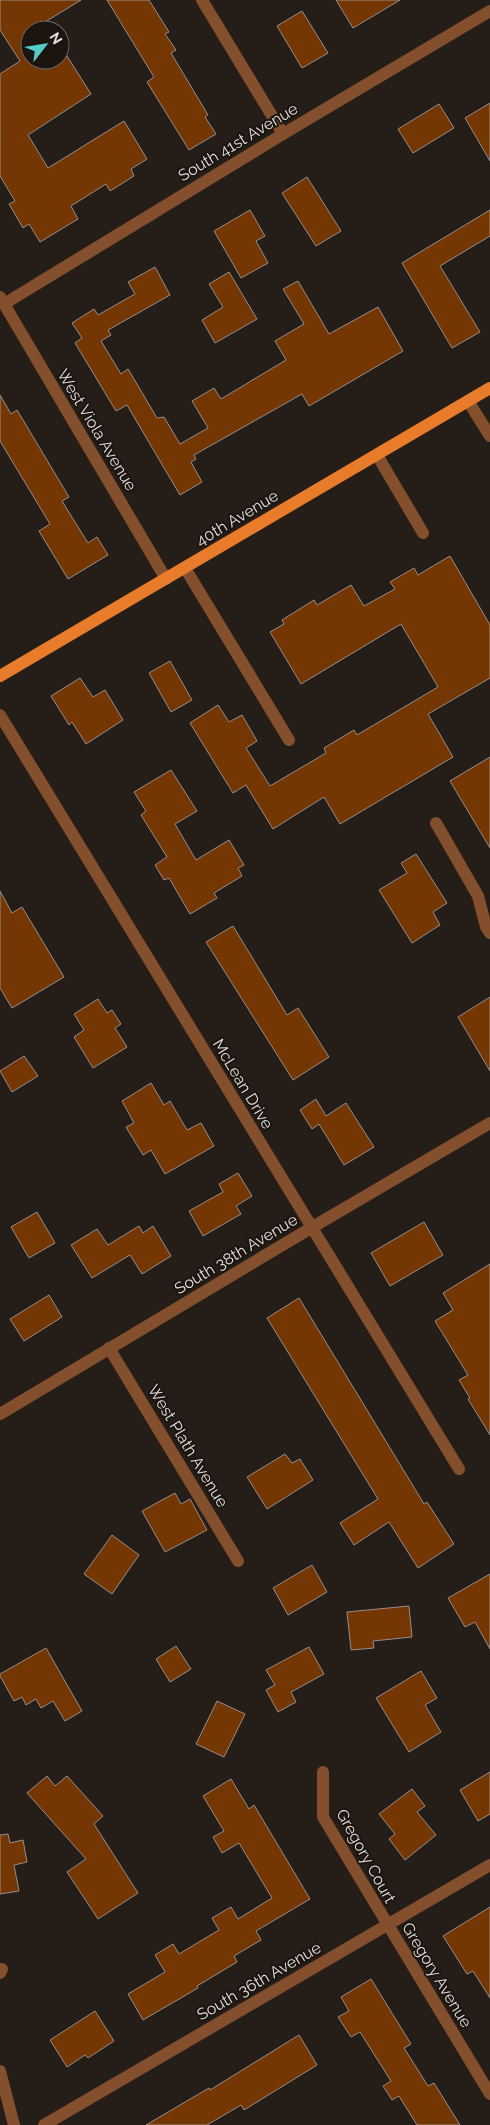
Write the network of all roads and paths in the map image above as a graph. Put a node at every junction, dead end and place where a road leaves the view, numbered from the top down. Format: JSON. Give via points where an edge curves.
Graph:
{"nodes":[{"id":1,"x":202,"y":0,"type":"edge"},
{"id":2,"x":490,"y":11,"type":"edge"},
{"id":3,"x":283,"y":134,"type":"junction"},
{"id":4,"x":2,"y":301,"type":"edge"},
{"id":5,"x":490,"y":388,"type":"edge"},
{"id":6,"x":468,"y":400,"type":"junction"},
{"id":7,"x":490,"y":436,"type":"edge"},
{"id":8,"x":377,"y":455,"type":"junction"},
{"id":9,"x":423,"y":533,"type":"dead end"},
{"id":10,"x":185,"y":568,"type":"junction"},
{"id":11,"x":166,"y":579,"type":"junction"},
{"id":12,"x":0,"y":676,"type":"edge"},
{"id":13,"x":0,"y":715,"type":"edge"},
{"id":14,"x":289,"y":740,"type":"dead end"},
{"id":15,"x":436,"y":823,"type":"dead end"},
{"id":16,"x":490,"y":933,"type":"edge"},
{"id":17,"x":490,"y":1123,"type":"edge"},
{"id":18,"x":311,"y":1228,"type":"junction"},
{"id":19,"x":110,"y":1348,"type":"junction"},
{"id":20,"x":0,"y":1414,"type":"edge"},
{"id":21,"x":459,"y":1469,"type":"dead end"},
{"id":22,"x":238,"y":1561,"type":"dead end"},
{"id":23,"x":323,"y":1772,"type":"dead end"},
{"id":24,"x":490,"y":1865,"type":"edge"},
{"id":25,"x":387,"y":1924,"type":"junction"},
{"id":26,"x":0,"y":2071,"type":"edge"},
{"id":27,"x":490,"y":2094,"type":"edge"},
{"id":28,"x":14,"y":2125,"type":"edge"},
{"id":29,"x":44,"y":2125,"type":"edge"}],
"edges":[{"from":1,"to":3,"type":"street"},
{"from":2,"to":3,"type":"street","name":"South 41st Avenue"},
{"from":3,"to":4,"type":"street","name":"South 41st Avenue"},
{"from":4,"to":11,"type":"street","name":"West Viola Avenue"},
{"from":5,"to":6,"type":"main road","name":"40th Avenue"},
{"from":6,"to":7,"type":"street"},
{"from":6,"to":8,"type":"main road","name":"40th Avenue"},
{"from":8,"to":9,"type":"street"},
{"from":8,"to":10,"type":"main road","name":"40th Avenue"},
{"from":10,"to":11,"type":"main road","name":"40th Avenue"},
{"from":10,"to":14,"type":"street"},
{"from":11,"to":12,"type":"main road","name":"40th Avenue"},
{"from":13,"to":18,"type":"street","name":"McLean Drive"},
{"from":15,"to":16,"type":"street","via":[[478,896]]},
{"from":17,"to":18,"type":"street","name":"South 38th Avenue"},
{"from":18,"to":19,"type":"street","name":"South 38th Avenue"},
{"from":18,"to":21,"type":"street","name":"McLean Drive"},
{"from":19,"to":20,"type":"street","name":"South 38th Avenue"},
{"from":19,"to":22,"type":"street","name":"West Plath Avenue"},
{"from":23,"to":25,"type":"street","name":"Gregory Court","via":[[322,1817]]},
{"from":24,"to":25,"type":"street","name":"South 36th Avenue"},
{"from":25,"to":27,"type":"street","name":"Gregory Avenue"},
{"from":25,"to":29,"type":"street","name":"South 36th Avenue"},
{"from":26,"to":28,"type":"street"}]}
